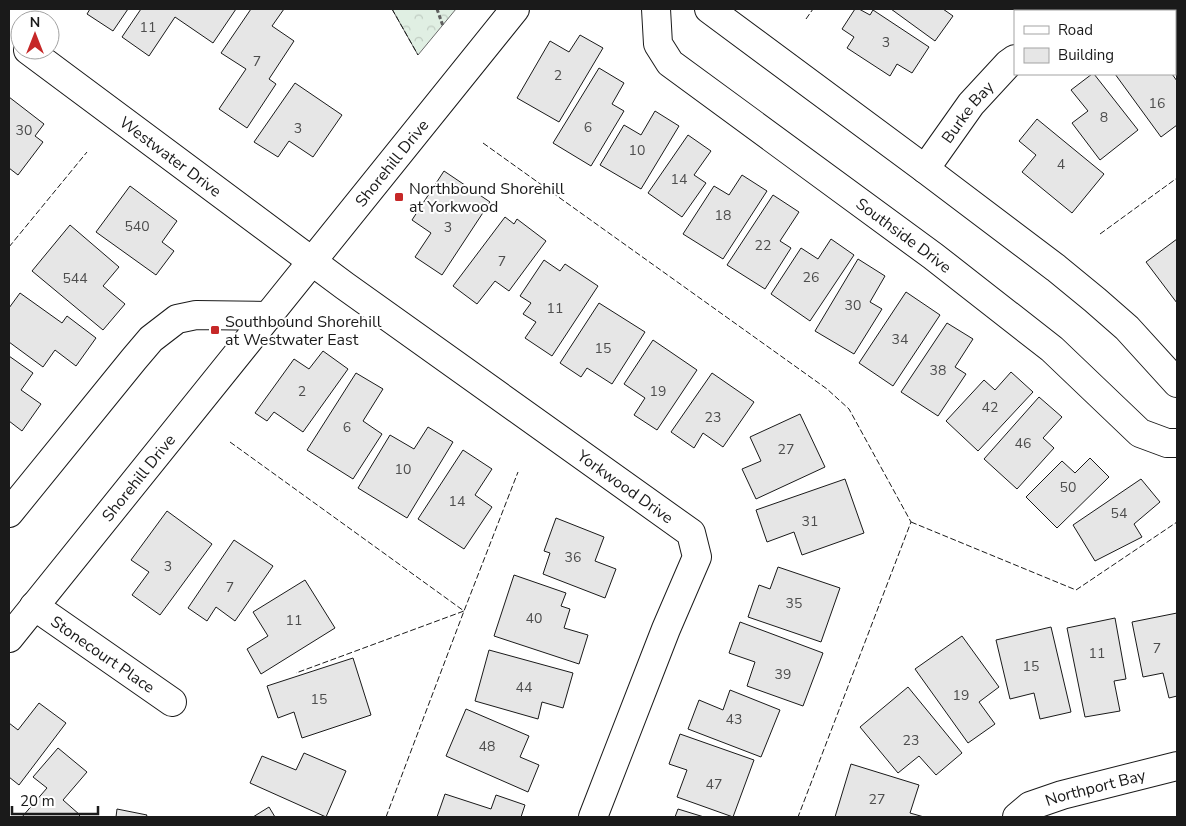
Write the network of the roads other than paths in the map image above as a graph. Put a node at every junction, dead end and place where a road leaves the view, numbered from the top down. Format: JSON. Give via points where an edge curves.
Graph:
{"nodes":[{"id":1,"x":515,"y":9,"type":"edge"},
{"id":2,"x":656,"y":9,"type":"edge"},
{"id":3,"x":709,"y":9,"type":"edge"},
{"id":4,"x":41,"y":60,"type":"edge"},
{"id":5,"x":1014,"y":60,"type":"edge"},
{"id":6,"x":925,"y":169,"type":"junction"},
{"id":7,"x":312,"y":261,"type":"junction"},
{"id":8,"x":268,"y":316,"type":"junction"},
{"id":9,"x":1177,"y":382,"type":"edge"},
{"id":10,"x":1177,"y":443,"type":"edge"},
{"id":11,"x":9,"y":513,"type":"edge"},
{"id":12,"x":34,"y":606,"type":"junction"},
{"id":13,"x":9,"y":638,"type":"edge"},
{"id":14,"x":172,"y":702,"type":"dead end"},
{"id":15,"x":1177,"y":766,"type":"edge"},
{"id":16,"x":593,"y":817,"type":"edge"},
{"id":17,"x":1017,"y":817,"type":"edge"}],
"edges":[{"from":1,"to":7,"type":"street","name":"Shorehill Drive"},
{"from":2,"to":10,"type":"street","name":"Southside Drive","via":[[658,44],[670,63],[933,256],[1052,349],[1140,433],[1167,443]]},
{"from":3,"to":6,"type":"street"},
{"from":4,"to":7,"type":"street","name":"Westwater Drive"},
{"from":5,"to":6,"type":"street","name":"Burke Bay","via":[[971,104]]},
{"from":6,"to":9,"type":"street","via":[[1095,300],[1127,328]]},
{"from":7,"to":8,"type":"street","name":"Shorehill Drive"},
{"from":7,"to":16,"type":"street","name":"Yorkwood Drive","via":[[691,533],[698,557],[666,629]]},
{"from":8,"to":11,"type":"street","via":[[196,315],[177,319],[134,359]]},
{"from":8,"to":12,"type":"street","name":"Shorehill Drive"},
{"from":12,"to":13,"type":"street","name":"Shorehill Drive"},
{"from":12,"to":14,"type":"street","name":"Stonecourt Place"},
{"from":15,"to":17,"type":"street","name":"Northport Bay","via":[[1062,795],[1030,806]]}]}
